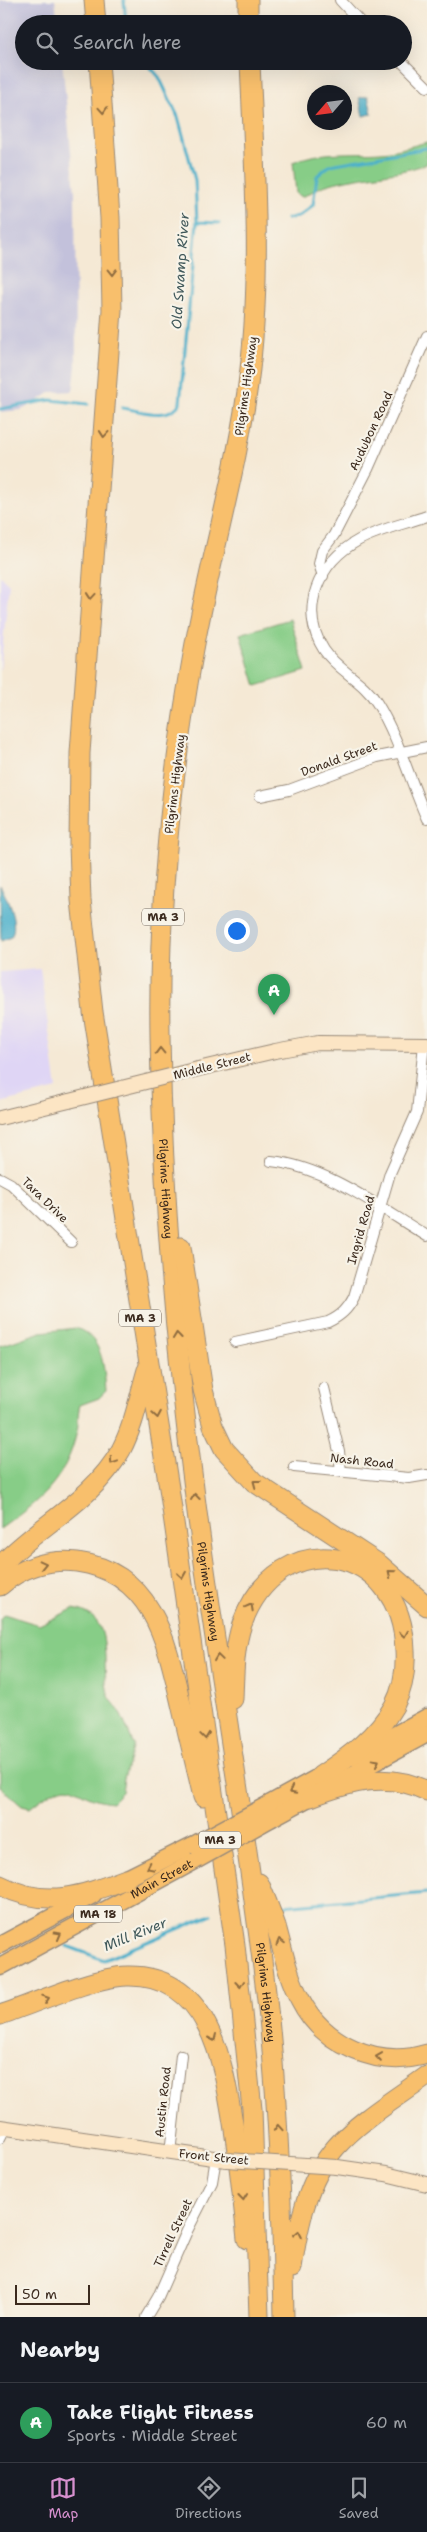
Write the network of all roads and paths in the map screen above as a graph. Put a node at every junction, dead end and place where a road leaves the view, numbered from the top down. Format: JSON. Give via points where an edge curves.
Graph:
{"nodes":[{"id":1,"x":94,"y":0,"type":"edge"},
{"id":2,"x":248,"y":0,"type":"edge"},
{"id":3,"x":340,"y":0,"type":"edge"},
{"id":4,"x":95,"y":15,"type":"edge"},
{"id":5,"x":248,"y":15,"type":"edge"},
{"id":6,"x":354,"y":15,"type":"edge"},
{"id":7,"x":100,"y":70,"type":"edge"},
{"id":8,"x":250,"y":70,"type":"edge"},
{"id":9,"x":410,"y":70,"type":"edge"},
{"id":10,"x":427,"y":87,"type":"edge"},
{"id":11,"x":427,"y":336,"type":"edge"},
{"id":12,"x":427,"y":516,"type":"edge"},
{"id":13,"x":334,"y":535,"type":"junction"},
{"id":14,"x":345,"y":550,"type":"junction"},
{"id":15,"x":323,"y":576,"type":"junction"},
{"id":16,"x":427,"y":746,"type":"edge"},
{"id":17,"x":400,"y":752,"type":"junction"},
{"id":18,"x":260,"y":796,"type":"dead end"},
{"id":19,"x":427,"y":819,"type":"edge"},
{"id":20,"x":426,"y":1044,"type":"edge"},
{"id":21,"x":162,"y":1102,"type":"junction"},
{"id":22,"x":0,"y":1118,"type":"edge"},
{"id":23,"x":271,"y":1161,"type":"dead end"},
{"id":24,"x":0,"y":1178,"type":"edge"},
{"id":25,"x":380,"y":1209,"type":"junction"},
{"id":26,"x":427,"y":1236,"type":"edge"},
{"id":27,"x":71,"y":1242,"type":"dead end"},
{"id":28,"x":235,"y":1342,"type":"dead end"},
{"id":29,"x":148,"y":1367,"type":"junction"},
{"id":30,"x":324,"y":1388,"type":"dead end"},
{"id":31,"x":294,"y":1467,"type":"dead end"},
{"id":32,"x":341,"y":1472,"type":"junction"},
{"id":33,"x":427,"y":1474,"type":"edge"},
{"id":34,"x":0,"y":1566,"type":"edge"},
{"id":35,"x":0,"y":1586,"type":"edge"},
{"id":36,"x":427,"y":1606,"type":"edge"},
{"id":37,"x":427,"y":1717,"type":"edge"},
{"id":38,"x":427,"y":1734,"type":"edge"},
{"id":39,"x":236,"y":1776,"type":"junction"},
{"id":40,"x":320,"y":1776,"type":"junction"},
{"id":41,"x":427,"y":1791,"type":"edge"},
{"id":42,"x":311,"y":1797,"type":"junction"},
{"id":43,"x":270,"y":1811,"type":"junction"},
{"id":44,"x":247,"y":1850,"type":"junction"},
{"id":45,"x":194,"y":1853,"type":"junction"},
{"id":46,"x":126,"y":1879,"type":"junction"},
{"id":47,"x":0,"y":1885,"type":"edge"},
{"id":48,"x":0,"y":1945,"type":"edge"},
{"id":49,"x":235,"y":1945,"type":"junction"},
{"id":50,"x":0,"y":1967,"type":"edge"},
{"id":51,"x":0,"y":2015,"type":"edge"},
{"id":52,"x":181,"y":2054,"type":"dead end"},
{"id":53,"x":427,"y":2054,"type":"edge"},
{"id":54,"x":427,"y":2076,"type":"edge"},
{"id":55,"x":2,"y":2131,"type":"edge"},
{"id":56,"x":170,"y":2152,"type":"junction"},
{"id":57,"x":222,"y":2159,"type":"junction"},
{"id":58,"x":427,"y":2184,"type":"edge"},
{"id":59,"x":146,"y":2317,"type":"edge"},
{"id":60,"x":255,"y":2317,"type":"edge"},
{"id":61,"x":259,"y":2317,"type":"edge"},
{"id":62,"x":286,"y":2317,"type":"edge"}],
"edges":[{"from":1,"to":4,"type":"highway"},
{"from":2,"to":5,"type":"highway"},
{"from":3,"to":6,"type":"street"},
{"from":7,"to":29,"type":"highway","name":"Pilgrims Highway","number":"MA 3","one_way":true,"via":[[110,199],[112,301],[80,753],[79,864],[91,1003]]},
{"from":21,"to":8,"type":"highway","name":"Pilgrims Highway","number":"MA 3","one_way":true,"via":[[160,957],[175,777],[197,634],[240,432],[254,333],[256,241]]},
{"from":9,"to":10,"type":"street"},
{"from":11,"to":13,"type":"street","name":"Audubon Road","via":[[393,415]]},
{"from":12,"to":14,"type":"street","via":[[364,538]]},
{"from":13,"to":14,"type":"street"},
{"from":13,"to":15,"type":"street","name":"Audubon Road","via":[[326,543],[320,559]]},
{"from":14,"to":15,"type":"street"},
{"from":15,"to":17,"type":"street","via":[[313,595],[310,611],[320,642],[336,664],[371,695]]},
{"from":16,"to":17,"type":"street","name":"Donald Street"},
{"from":17,"to":18,"type":"street","name":"Donald Street","via":[[377,757],[289,790]]},
{"from":17,"to":19,"type":"street"},
{"from":20,"to":22,"type":"main road","name":"Middle Street","bridge":true,"via":[[312,1044]]},
{"from":20,"to":25,"type":"street","name":"Ingrid Road","via":[[417,1112],[390,1173]]},
{"from":36,"to":21,"type":"highway","one_way":true,"via":[[379,1564],[254,1482],[235,1464],[220,1442],[207,1410],[198,1358]]},
{"from":39,"to":21,"type":"highway","name":"Pilgrims Highway","number":"MA 3","one_way":true,"via":[[186,1421],[171,1266]]},
{"from":23,"to":25,"type":"street","via":[[314,1172]]},
{"from":24,"to":27,"type":"street","name":"Tara Drive","via":[[11,1184]]},
{"from":25,"to":26,"type":"street"},
{"from":25,"to":28,"type":"street","name":"Ingrid Road","via":[[354,1297],[346,1310],[328,1322]]},
{"from":29,"to":34,"type":"highway","one_way":true,"via":[[129,1433],[107,1471],[84,1496]]},
{"from":29,"to":49,"type":"highway","name":"Pilgrims Highway","number":"MA 3","one_way":true},
{"from":30,"to":32,"type":"street"},
{"from":31,"to":32,"type":"street","name":"Nash Road"},
{"from":32,"to":33,"type":"street","name":"Nash Road","via":[[409,1478]]},
{"from":35,"to":49,"type":"highway","one_way":true,"via":[[35,1566],[57,1562],[83,1563],[104,1569],[119,1578],[151,1610],[170,1656]]},
{"from":37,"to":40,"type":"main road","name":"Main Street","number":"MA 18"},
{"from":42,"to":38,"type":"main road","name":"Main Street","number":"MA 18","one_way":true},
{"from":39,"to":40,"type":"highway","one_way":true,"via":[[234,1672],[238,1639],[245,1617],[257,1595],[280,1572],[300,1561],[332,1557],[361,1566],[389,1594],[402,1624],[405,1668],[399,1696],[382,1723],[354,1751]]},
{"from":39,"to":44,"type":"highway","name":"Pilgrims Highway","number":"MA 3"},
{"from":40,"to":43,"type":"main road","name":"Main Street","number":"MA 18","one_way":true},
{"from":41,"to":42,"type":"highway","via":[[405,1783],[374,1779]]},
{"from":42,"to":43,"type":"main road","name":"Main Street","number":"MA 18"},
{"from":43,"to":45,"type":"main road","name":"Main Street","number":"MA 18","bridge":true},
{"from":53,"to":44,"type":"highway","one_way":true,"via":[[388,2058],[364,2054],[333,2038],[313,2019],[294,1988],[275,1924]]},
{"from":62,"to":44,"type":"highway","name":"Pilgrims Highway","number":"MA 3","one_way":true,"via":[[277,2105]]},
{"from":45,"to":46,"type":"main road","name":"Main Street","number":"MA 18","one_way":true},
{"from":50,"to":45,"type":"main road","name":"Main Street","number":"MA 18","one_way":true},
{"from":46,"to":47,"type":"highway","via":[[54,1899],[23,1895]]},
{"from":46,"to":48,"type":"main road","name":"Main Street","number":"MA 18"},
{"from":49,"to":61,"type":"highway","name":"Pilgrims Highway","number":"MA 3","one_way":true,"via":[[252,2109]]},
{"from":51,"to":60,"type":"highway","one_way":true,"via":[[124,1976],[164,1984],[185,1996],[197,2009],[215,2040],[225,2077],[239,2163]]},
{"from":52,"to":56,"type":"street","name":"Austin Road"},
{"from":62,"to":54,"type":"highway","one_way":true,"via":[[300,2220],[324,2164],[349,2135]]},
{"from":55,"to":56,"type":"main road","name":"Front Street"},
{"from":56,"to":57,"type":"main road","name":"Front Street"},
{"from":57,"to":58,"type":"main road","name":"Front Street","bridge":true,"via":[[336,2167]]},
{"from":57,"to":59,"type":"street","name":"Tirrell Street"}]}
